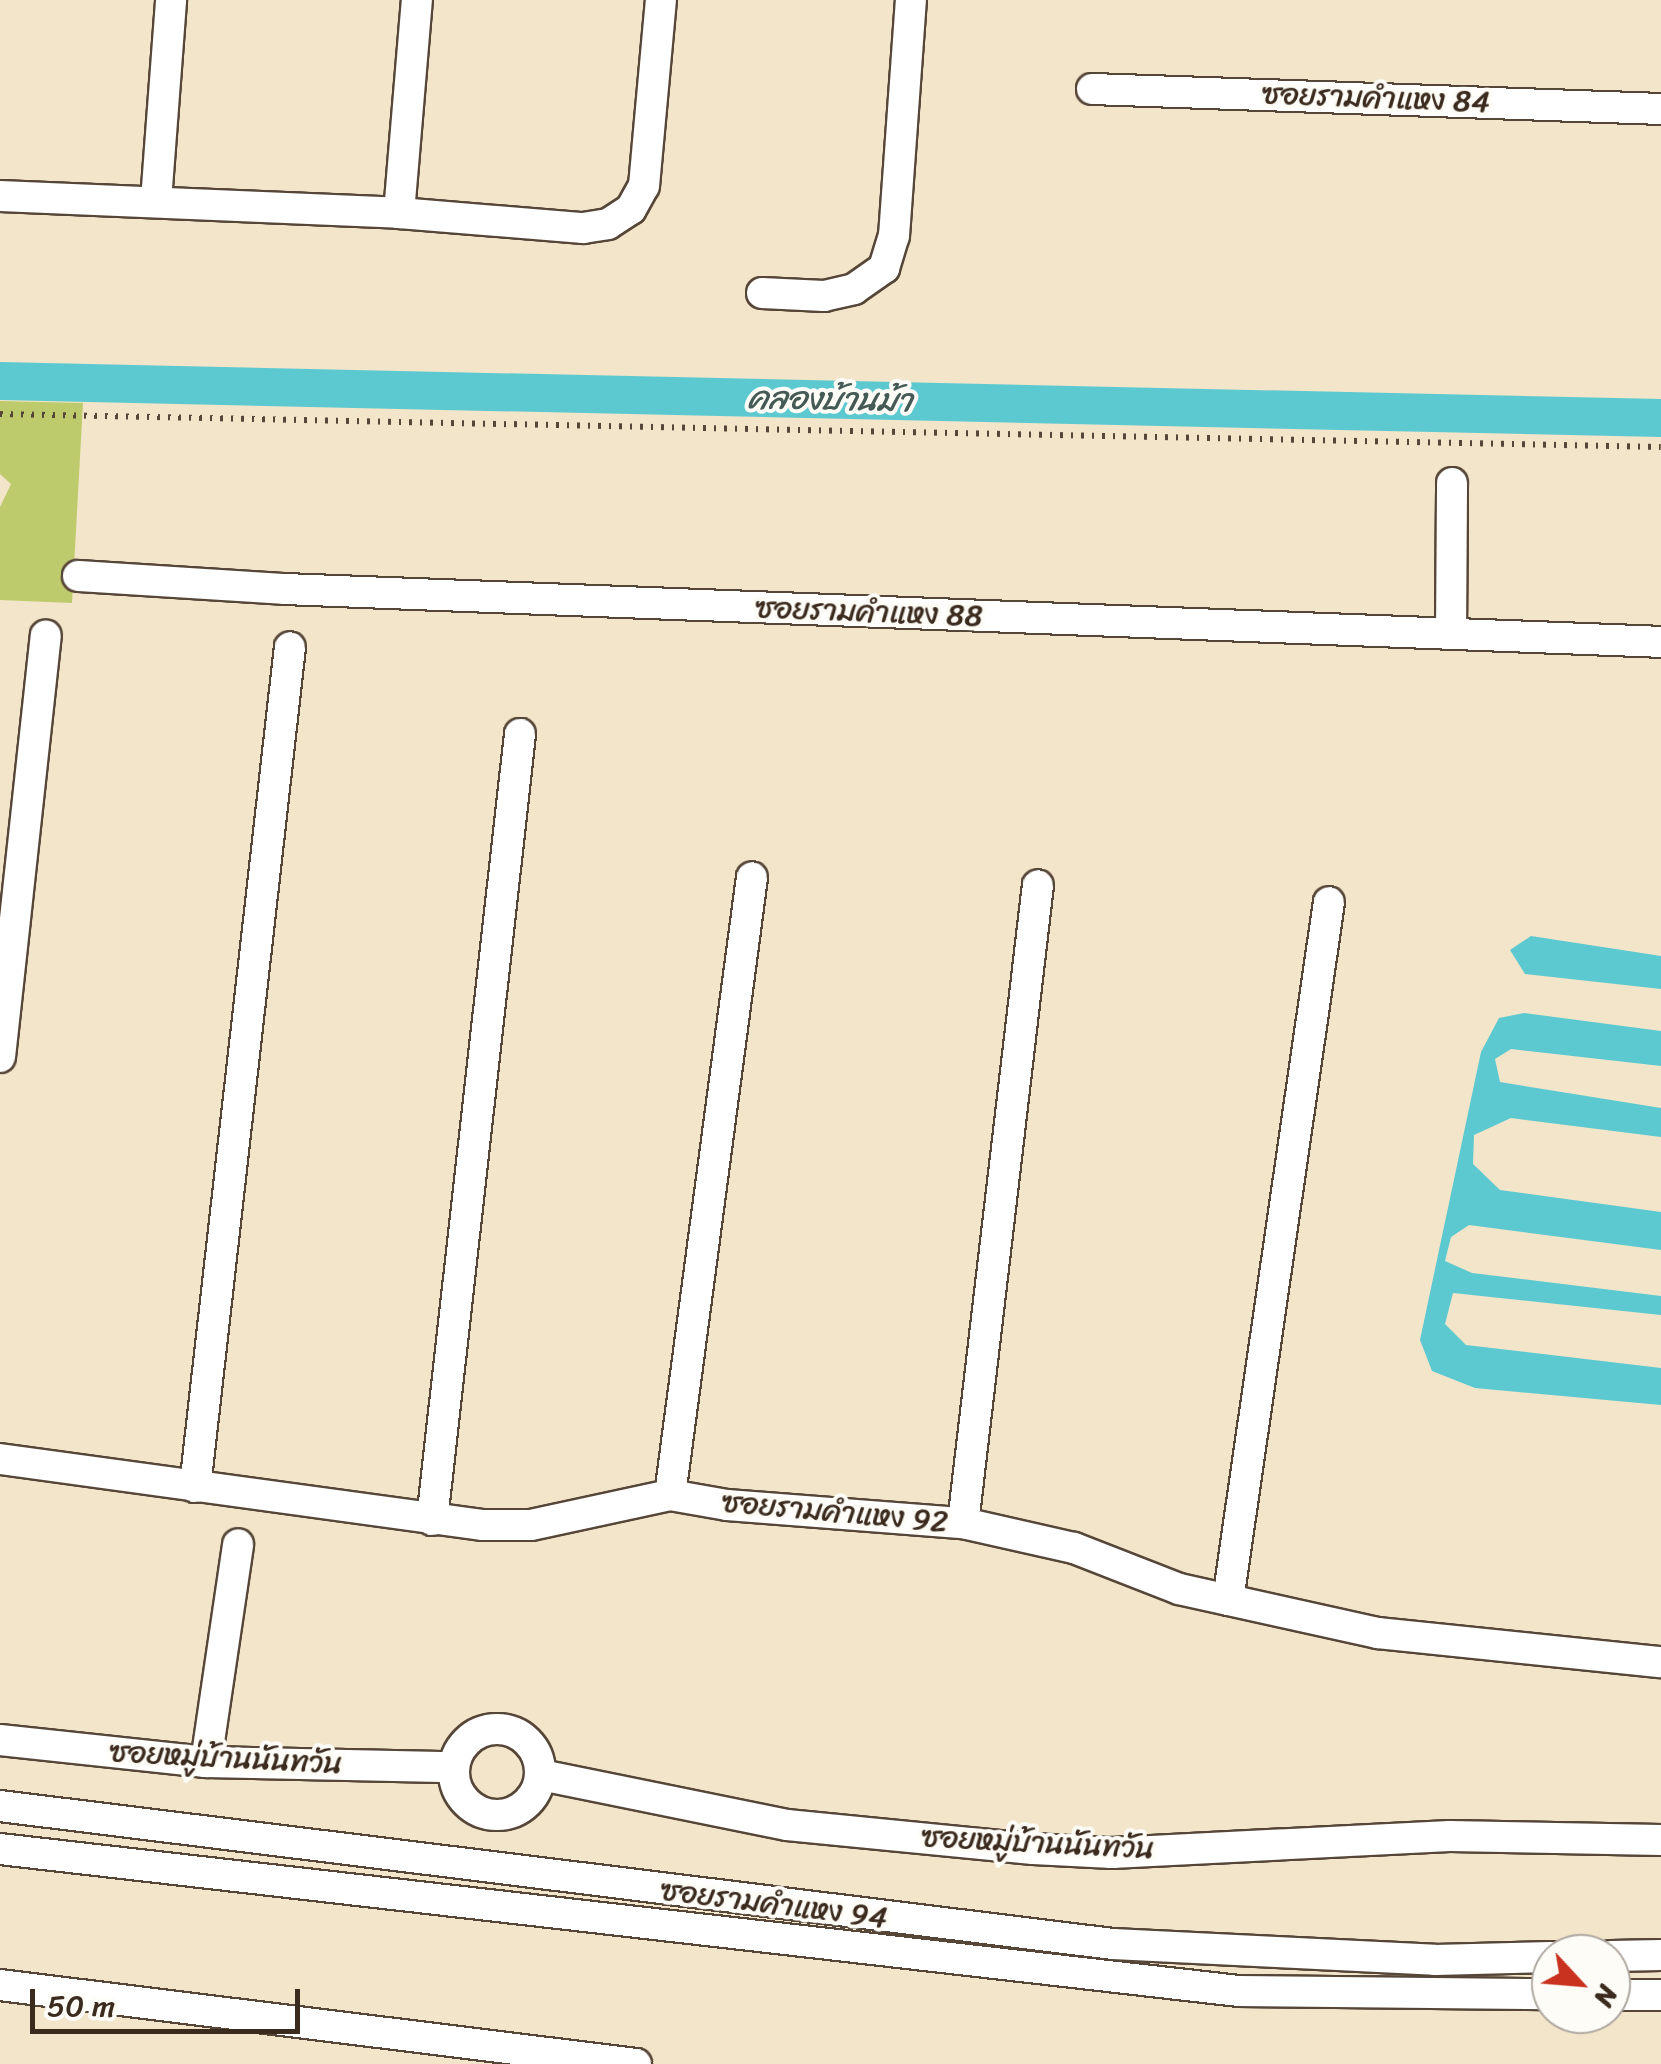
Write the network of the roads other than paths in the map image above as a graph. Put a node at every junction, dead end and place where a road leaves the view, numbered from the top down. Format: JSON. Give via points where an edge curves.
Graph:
{"nodes":[{"id":1,"x":171,"y":0,"type":"edge"},
{"id":2,"x":417,"y":0,"type":"edge"},
{"id":3,"x":661,"y":0,"type":"edge"},
{"id":4,"x":911,"y":0,"type":"edge"},
{"id":5,"x":1092,"y":88,"type":"dead end"},
{"id":6,"x":1661,"y":108,"type":"edge"},
{"id":7,"x":0,"y":196,"type":"edge"},
{"id":8,"x":156,"y":201,"type":"junction"},
{"id":9,"x":399,"y":213,"type":"junction"},
{"id":10,"x":762,"y":293,"type":"dead end"},
{"id":11,"x":1452,"y":483,"type":"dead end"},
{"id":12,"x":78,"y":576,"type":"dead end"},
{"id":13,"x":1451,"y":634,"type":"junction"},
{"id":14,"x":46,"y":635,"type":"dead end"},
{"id":15,"x":1661,"y":642,"type":"edge"},
{"id":16,"x":290,"y":646,"type":"dead end"},
{"id":17,"x":520,"y":734,"type":"dead end"},
{"id":18,"x":752,"y":877,"type":"dead end"},
{"id":19,"x":1038,"y":885,"type":"dead end"},
{"id":20,"x":1329,"y":902,"type":"dead end"},
{"id":21,"x":0,"y":1057,"type":"edge"},
{"id":22,"x":0,"y":1459,"type":"edge"},
{"id":23,"x":195,"y":1487,"type":"junction"},
{"id":24,"x":670,"y":1495,"type":"junction"},
{"id":25,"x":432,"y":1520,"type":"junction"},
{"id":26,"x":963,"y":1522,"type":"junction"},
{"id":27,"x":238,"y":1544,"type":"dead end"},
{"id":28,"x":1228,"y":1600,"type":"junction"},
{"id":29,"x":1661,"y":1662,"type":"edge"},
{"id":30,"x":0,"y":1740,"type":"edge"},
{"id":31,"x":206,"y":1762,"type":"junction"},
{"id":32,"x":453,"y":1768,"type":"junction"},
{"id":33,"x":541,"y":1775,"type":"junction"},
{"id":34,"x":0,"y":1806,"type":"edge"},
{"id":35,"x":1661,"y":1840,"type":"edge"},
{"id":36,"x":0,"y":1849,"type":"edge"},
{"id":37,"x":1661,"y":1955,"type":"edge"},
{"id":38,"x":1631,"y":1956,"type":"edge"},
{"id":39,"x":1531,"y":1958,"type":"edge"},
{"id":40,"x":0,"y":1985,"type":"edge"},
{"id":41,"x":1531,"y":1994,"type":"edge"},
{"id":42,"x":1631,"y":1995,"type":"edge"},
{"id":43,"x":1661,"y":1995,"type":"edge"},
{"id":44,"x":527,"y":2057,"type":"edge"},
{"id":45,"x":636,"y":2064,"type":"edge"}],
"edges":[{"from":1,"to":8,"type":"street"},
{"from":2,"to":9,"type":"street"},
{"from":3,"to":9,"type":"street","via":[[644,186],[631,209],[608,224],[583,228]]},
{"from":4,"to":10,"type":"street","via":[[894,236],[884,268],[854,290],[824,296]]},
{"from":5,"to":6,"type":"street","name":"ซอยรามคำแหง 84"},
{"from":7,"to":8,"type":"street"},
{"from":8,"to":9,"type":"street"},
{"from":11,"to":13,"type":"street"},
{"from":12,"to":13,"type":"street","name":"ซอยรามคำแหง 88"},
{"from":13,"to":15,"type":"street","name":"ซอยรามคำแหง 88"},
{"from":14,"to":21,"type":"street"},
{"from":16,"to":23,"type":"street"},
{"from":17,"to":25,"type":"street"},
{"from":18,"to":24,"type":"street"},
{"from":19,"to":26,"type":"street"},
{"from":20,"to":28,"type":"street"},
{"from":22,"to":23,"type":"street","name":"ซอยรามคําแหง 92"},
{"from":23,"to":25,"type":"street","name":"ซอยรามคําแหง 92"},
{"from":24,"to":25,"type":"street","name":"ซอยรามคําแหง 92","via":[[531,1525]]},
{"from":24,"to":26,"type":"street","name":"ซอยรามคําแหง 92"},
{"from":26,"to":28,"type":"street","name":"ซอยรามคําแหง 92","via":[[1074,1548]]},
{"from":27,"to":31,"type":"street"},
{"from":28,"to":29,"type":"street","name":"ซอยรามคําแหง 92","via":[[1378,1633]]},
{"from":30,"to":31,"type":"street","name":"ซอยหมู่บ้านนันทวัน"},
{"from":31,"to":32,"type":"street","name":"ซอยหมู่บ้านนันทวัน"},
{"from":32,"to":33,"type":"street","via":[[464,1800],[494,1815],[525,1805]]},
{"from":32,"to":33,"type":"street","via":[[470,1738],[502,1728],[531,1744]]},
{"from":33,"to":35,"type":"street","name":"ซอยหมู่บ้านนันทวัน","via":[[787,1825],[1033,1850],[1112,1853],[1450,1836]]},
{"from":34,"to":39,"type":"street","name":"ซอยรามคําแหง 94","via":[[1113,1944],[1435,1960]]},
{"from":36,"to":41,"type":"street","name":"ซอยรามคําแหง 94","via":[[1239,1992]]},
{"from":37,"to":38,"type":"street"},
{"from":40,"to":44,"type":"street"},
{"from":42,"to":43,"type":"street"},
{"from":44,"to":45,"type":"street"}]}
